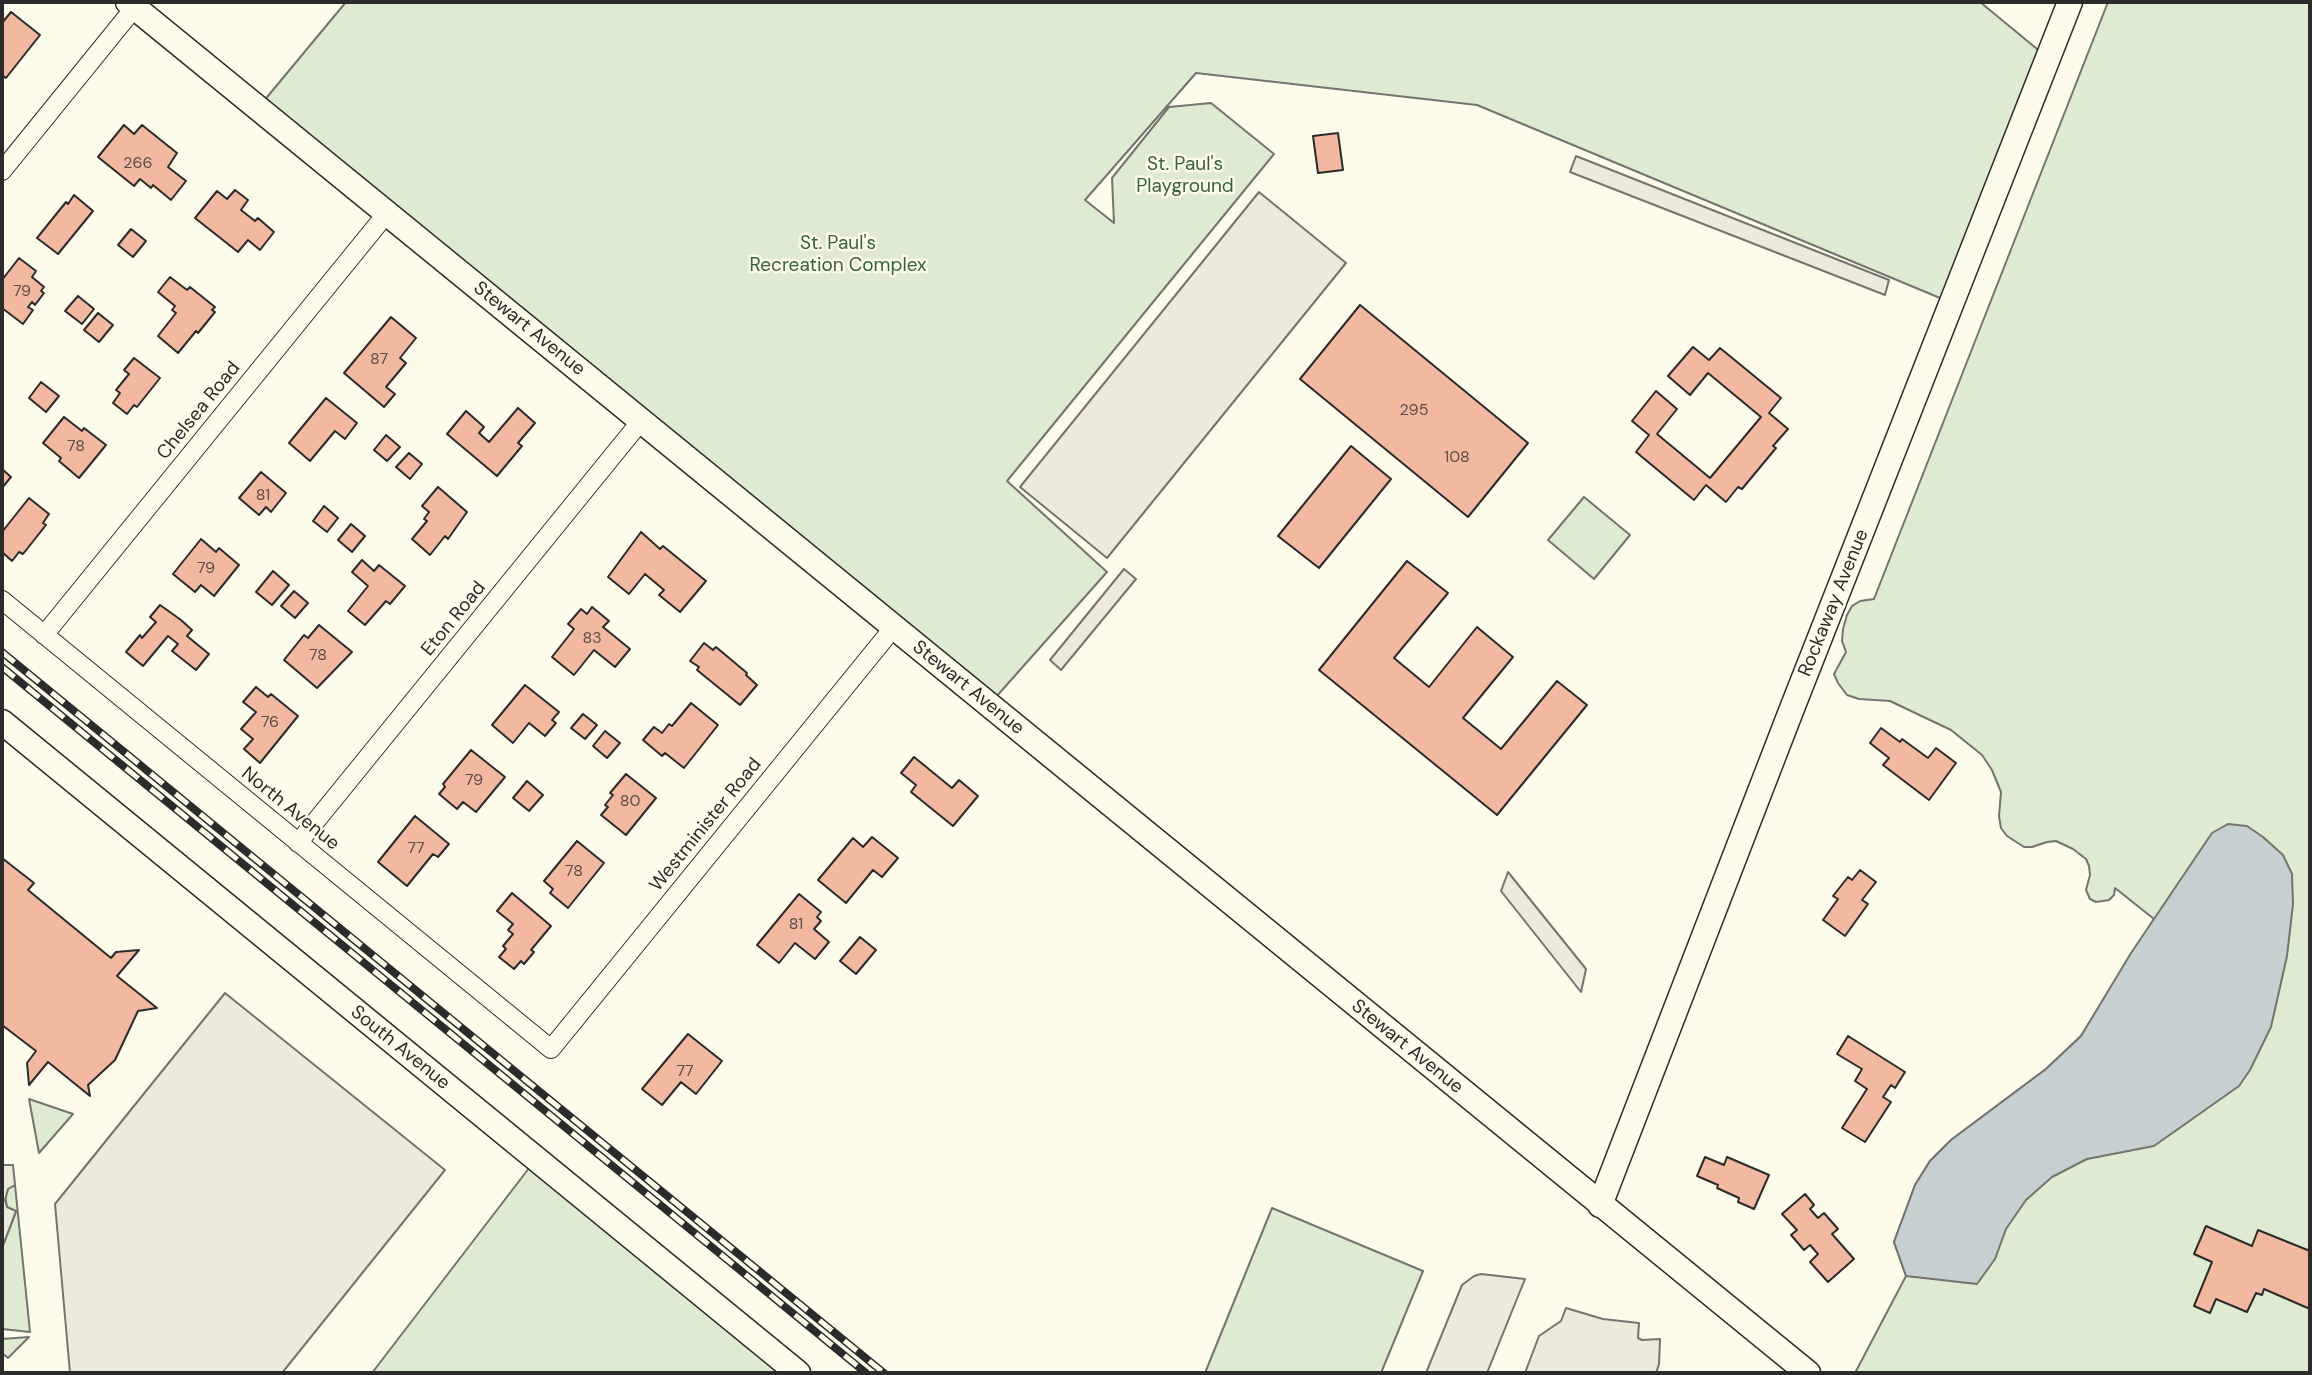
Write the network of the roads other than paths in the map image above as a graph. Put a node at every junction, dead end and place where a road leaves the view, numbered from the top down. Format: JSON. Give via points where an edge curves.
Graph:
{"nodes":[{"id":1,"x":2070,"y":2,"type":"edge"},
{"id":2,"x":134,"y":4,"type":"edge"},
{"id":3,"x":2,"y":171,"type":"edge"},
{"id":4,"x":387,"y":214,"type":"junction"},
{"id":5,"x":641,"y":421,"type":"junction"},
{"id":6,"x":2,"y":600,"type":"edge"},
{"id":7,"x":894,"y":627,"type":"junction"},
{"id":8,"x":44,"y":635,"type":"junction"},
{"id":9,"x":2,"y":722,"type":"edge"},
{"id":10,"x":298,"y":843,"type":"junction"},
{"id":11,"x":551,"y":1049,"type":"joint"},
{"id":12,"x":1600,"y":1205,"type":"junction"},
{"id":13,"x":798,"y":1373,"type":"edge"},
{"id":14,"x":1808,"y":1373,"type":"edge"}],
"edges":[{"from":1,"to":12,"type":"main road","name":"Rockaway Avenue"},
{"from":2,"to":3,"type":"street"},
{"from":2,"to":4,"type":"main road","name":"Stewart Avenue"},
{"from":4,"to":5,"type":"main road","name":"Stewart Avenue"},
{"from":4,"to":8,"type":"street","name":"Chelsea Road"},
{"from":5,"to":7,"type":"main road","name":"Stewart Avenue"},
{"from":5,"to":10,"type":"street","name":"Eton Road"},
{"from":6,"to":8,"type":"street","name":"North Avenue"},
{"from":7,"to":11,"type":"street","name":"Westminister Road"},
{"from":7,"to":12,"type":"main road","name":"Stewart Avenue"},
{"from":8,"to":10,"type":"street","name":"North Avenue"},
{"from":9,"to":13,"type":"main road","name":"South Avenue"},
{"from":10,"to":11,"type":"street","name":"North Avenue"},
{"from":12,"to":14,"type":"main road","name":"Stewart Avenue"}]}
